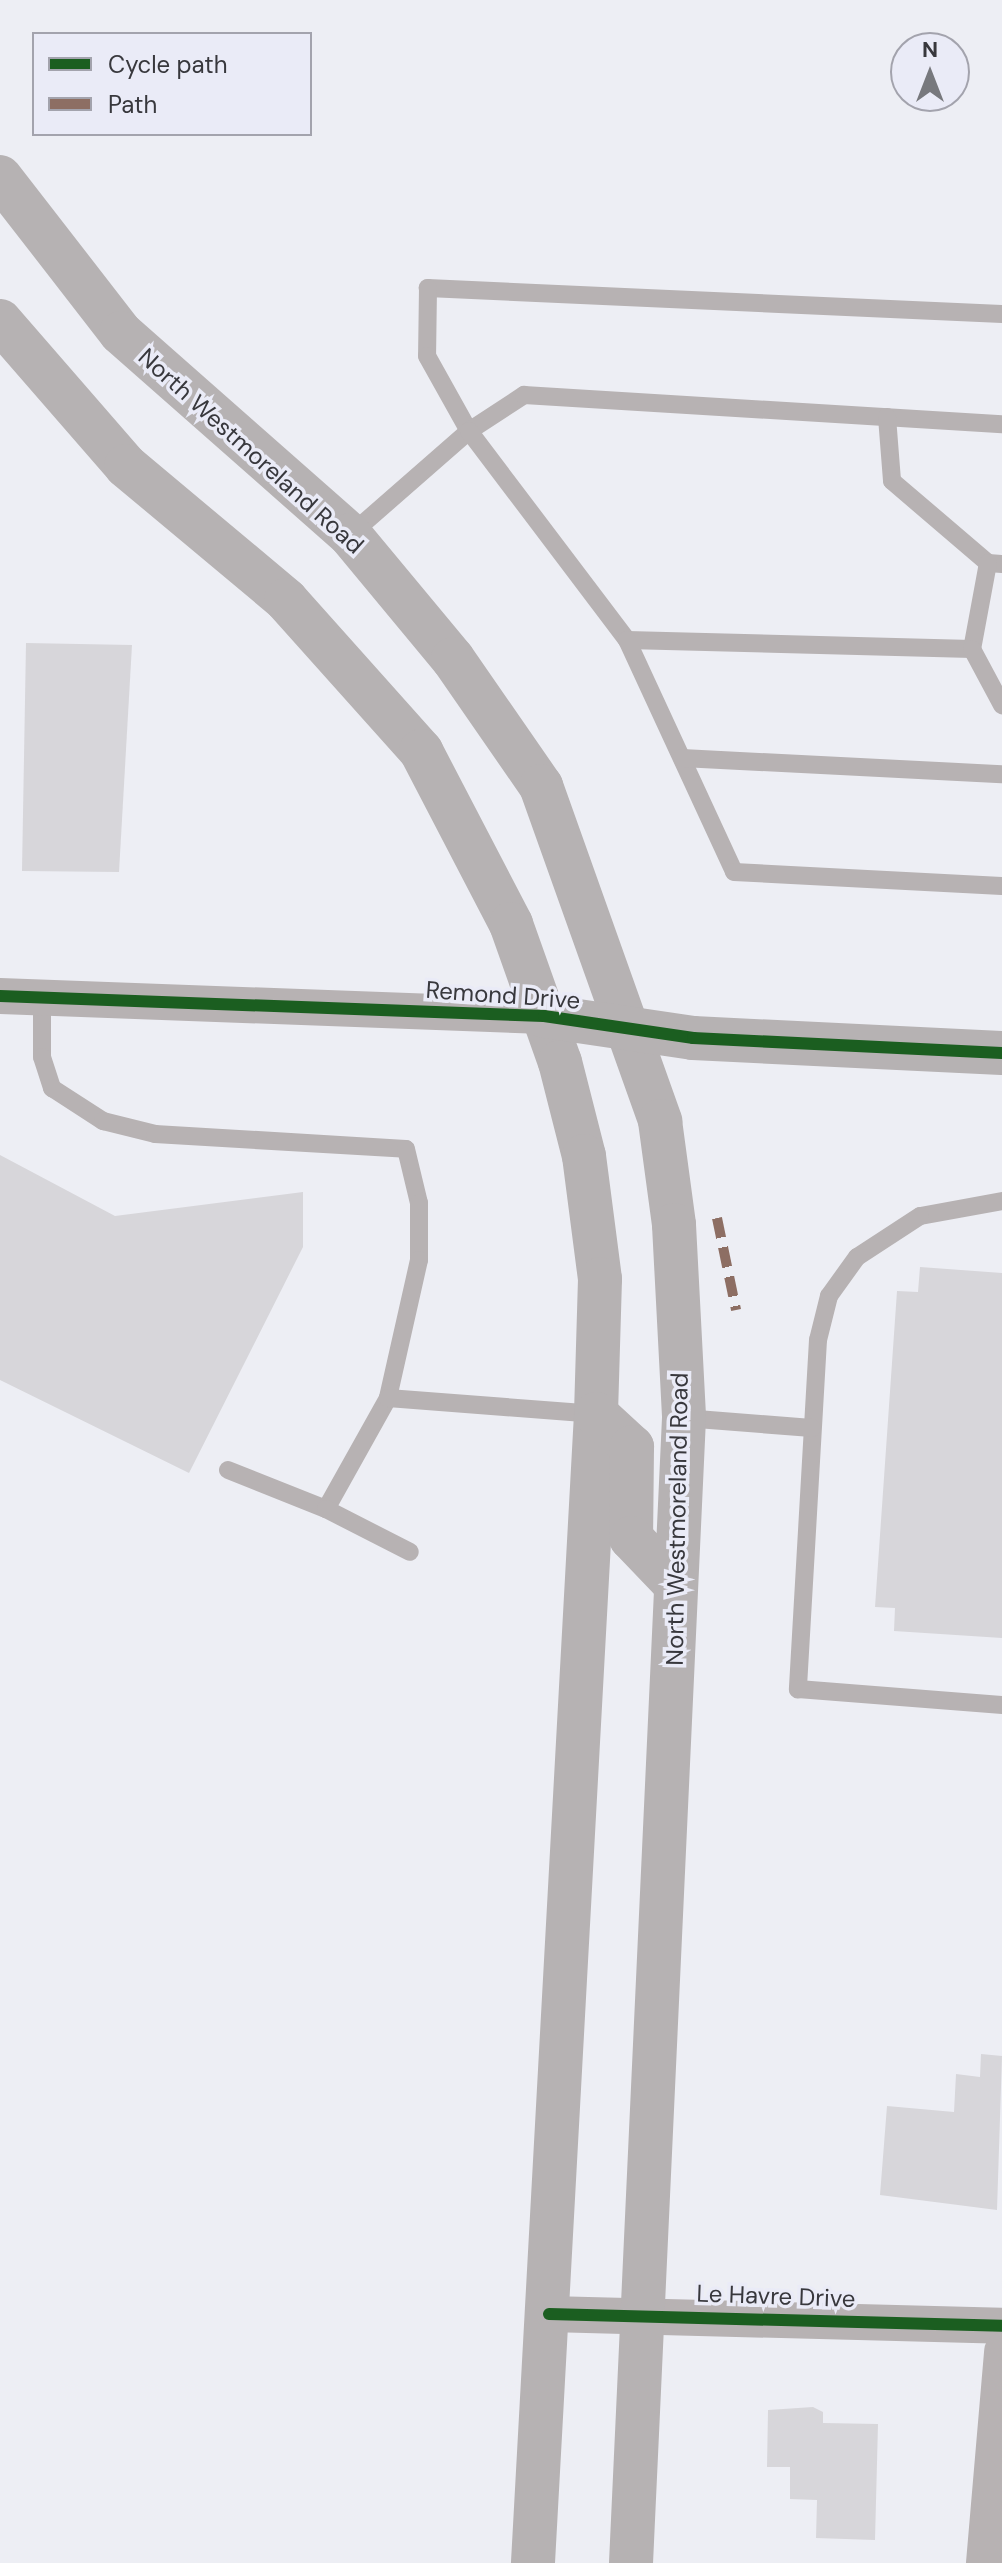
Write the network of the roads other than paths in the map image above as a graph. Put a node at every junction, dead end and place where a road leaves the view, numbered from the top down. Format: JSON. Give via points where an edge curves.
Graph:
{"nodes":[{"id":1,"x":0,"y":177,"type":"edge"},
{"id":2,"x":1002,"y":314,"type":"edge"},
{"id":3,"x":0,"y":321,"type":"edge"},
{"id":4,"x":887,"y":417,"type":"junction"},
{"id":5,"x":1002,"y":424,"type":"edge"},
{"id":6,"x":469,"y":431,"type":"junction"},
{"id":7,"x":350,"y":535,"type":"junction"},
{"id":8,"x":995,"y":564,"type":"edge"},
{"id":9,"x":627,"y":640,"type":"junction"},
{"id":10,"x":972,"y":649,"type":"junction"},
{"id":11,"x":1002,"y":705,"type":"edge"},
{"id":12,"x":682,"y":758,"type":"junction"},
{"id":13,"x":1002,"y":774,"type":"edge"},
{"id":14,"x":1002,"y":886,"type":"edge"},
{"id":15,"x":0,"y":996,"type":"edge"},
{"id":16,"x":42,"y":999,"type":"junction"},
{"id":17,"x":544,"y":1016,"type":"junction"},
{"id":18,"x":629,"y":1028,"type":"junction"},
{"id":19,"x":1002,"y":1053,"type":"edge"},
{"id":20,"x":1002,"y":1201,"type":"edge"},
{"id":21,"x":388,"y":1398,"type":"junction"},
{"id":22,"x":596,"y":1414,"type":"junction"},
{"id":23,"x":684,"y":1418,"type":"junction"},
{"id":24,"x":812,"y":1428,"type":"junction"},
{"id":25,"x":228,"y":1470,"type":"dead end"},
{"id":26,"x":326,"y":1509,"type":"junction"},
{"id":27,"x":410,"y":1552,"type":"dead end"},
{"id":28,"x":676,"y":1585,"type":"junction"},
{"id":29,"x":1002,"y":1705,"type":"edge"},
{"id":30,"x":549,"y":2314,"type":"junction"},
{"id":31,"x":646,"y":2314,"type":"junction"},
{"id":32,"x":1002,"y":2326,"type":"edge"},
{"id":33,"x":1002,"y":2351,"type":"edge"},
{"id":34,"x":533,"y":2563,"type":"edge"},
{"id":35,"x":631,"y":2563,"type":"edge"},
{"id":36,"x":984,"y":2563,"type":"edge"}],
"edges":[{"from":1,"to":7,"type":"main road","name":"North Westmoreland Road","via":[[121,333]]},
{"from":2,"to":6,"type":"lane","via":[[428,288],[427,356]]},
{"from":3,"to":17,"type":"main road","via":[[126,466],[286,600],[421,751],[511,924]]},
{"from":4,"to":5,"type":"lane"},
{"from":4,"to":6,"type":"lane","via":[[524,395]]},
{"from":4,"to":8,"type":"lane","via":[[892,481]]},
{"from":6,"to":7,"type":"lane"},
{"from":6,"to":9,"type":"lane"},
{"from":7,"to":18,"type":"main road","name":"North Westmoreland Road","via":[[453,659],[541,786]]},
{"from":8,"to":10,"type":"lane"},
{"from":9,"to":10,"type":"lane"},
{"from":9,"to":12,"type":"lane"},
{"from":10,"to":11,"type":"lane"},
{"from":12,"to":13,"type":"lane"},
{"from":12,"to":14,"type":"lane","via":[[734,872]]},
{"from":15,"to":16,"type":"street","name":"Remond Drive"},
{"from":16,"to":17,"type":"street","name":"Remond Drive"},
{"from":16,"to":21,"type":"lane","via":[[42,1057],[52,1088],[103,1121],[155,1134],[406,1149],[419,1203],[419,1260]]},
{"from":17,"to":18,"type":"main road","name":"Remond Drive"},
{"from":17,"to":22,"type":"main road","via":[[584,1156],[598,1264]]},
{"from":18,"to":19,"type":"main road","name":"Remond Drive","via":[[693,1038]]},
{"from":18,"to":23,"type":"main road","name":"North Westmoreland Road","via":[[660,1121],[674,1225]]},
{"from":20,"to":24,"type":"lane","via":[[920,1216],[857,1257],[829,1296],[818,1340]]},
{"from":21,"to":22,"type":"lane"},
{"from":21,"to":26,"type":"lane"},
{"from":22,"to":28,"type":"main road","via":[[632,1447],[631,1538]]},
{"from":22,"to":30,"type":"main road"},
{"from":23,"to":24,"type":"lane"},
{"from":23,"to":28,"type":"main road","name":"North Westmoreland Road"},
{"from":24,"to":29,"type":"lane","via":[[798,1689]]},
{"from":25,"to":26,"type":"lane"},
{"from":26,"to":27,"type":"lane"},
{"from":28,"to":31,"type":"main road","name":"North Westmoreland Road"},
{"from":30,"to":31,"type":"street","name":"Le Havre Drive"},
{"from":30,"to":34,"type":"main road"},
{"from":31,"to":32,"type":"street","name":"Le Havre Drive"},
{"from":31,"to":35,"type":"main road","name":"North Westmoreland Road"},
{"from":33,"to":36,"type":"street"}]}
